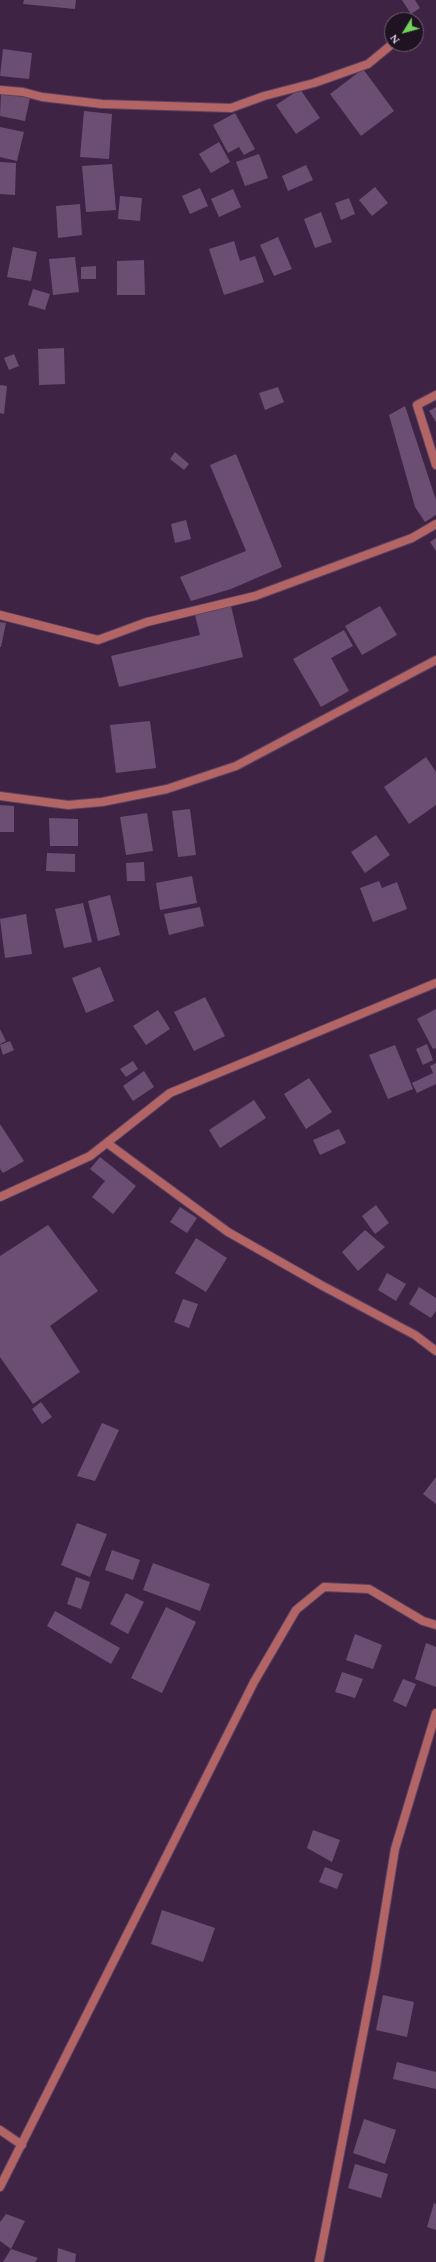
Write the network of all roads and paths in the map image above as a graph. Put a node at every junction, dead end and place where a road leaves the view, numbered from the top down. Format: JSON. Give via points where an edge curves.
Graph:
{"nodes":[{"id":1,"x":384,"y":51,"type":"edge"},
{"id":2,"x":0,"y":90,"type":"edge"},
{"id":3,"x":436,"y":395,"type":"edge"},
{"id":4,"x":436,"y":465,"type":"edge"},
{"id":5,"x":436,"y":524,"type":"edge"},
{"id":6,"x":0,"y":615,"type":"edge"},
{"id":7,"x":436,"y":660,"type":"edge"},
{"id":8,"x":0,"y":796,"type":"edge"},
{"id":9,"x":436,"y":983,"type":"edge"},
{"id":10,"x":107,"y":1143,"type":"junction"},
{"id":11,"x":0,"y":1197,"type":"edge"},
{"id":12,"x":436,"y":1351,"type":"edge"},
{"id":13,"x":436,"y":1625,"type":"edge"},
{"id":14,"x":436,"y":1713,"type":"edge"},
{"id":15,"x":0,"y":2130,"type":"edge"},
{"id":16,"x":22,"y":2145,"type":"junction"},
{"id":17,"x":0,"y":2187,"type":"edge"},
{"id":18,"x":320,"y":2262,"type":"edge"}],
"edges":[{"from":1,"to":2,"type":"street","via":[[368,64],[231,108],[102,104]]},
{"from":3,"to":4,"type":"street","via":[[417,406]]},
{"from":5,"to":6,"type":"street","via":[[412,538],[255,596],[147,622],[98,640]]},
{"from":7,"to":8,"type":"street","via":[[236,766],[167,790],[102,802],[68,805]]},
{"from":9,"to":10,"type":"street","via":[[170,1093]]},
{"from":10,"to":11,"type":"street","via":[[90,1156]]},
{"from":10,"to":12,"type":"street","via":[[228,1232],[415,1335]]},
{"from":13,"to":16,"type":"street","via":[[423,1621],[369,1589],[324,1587],[296,1610],[254,1682]]},
{"from":14,"to":18,"type":"street","via":[[395,1849],[374,1980]]},
{"from":15,"to":16,"type":"street"},
{"from":16,"to":17,"type":"street"}]}
